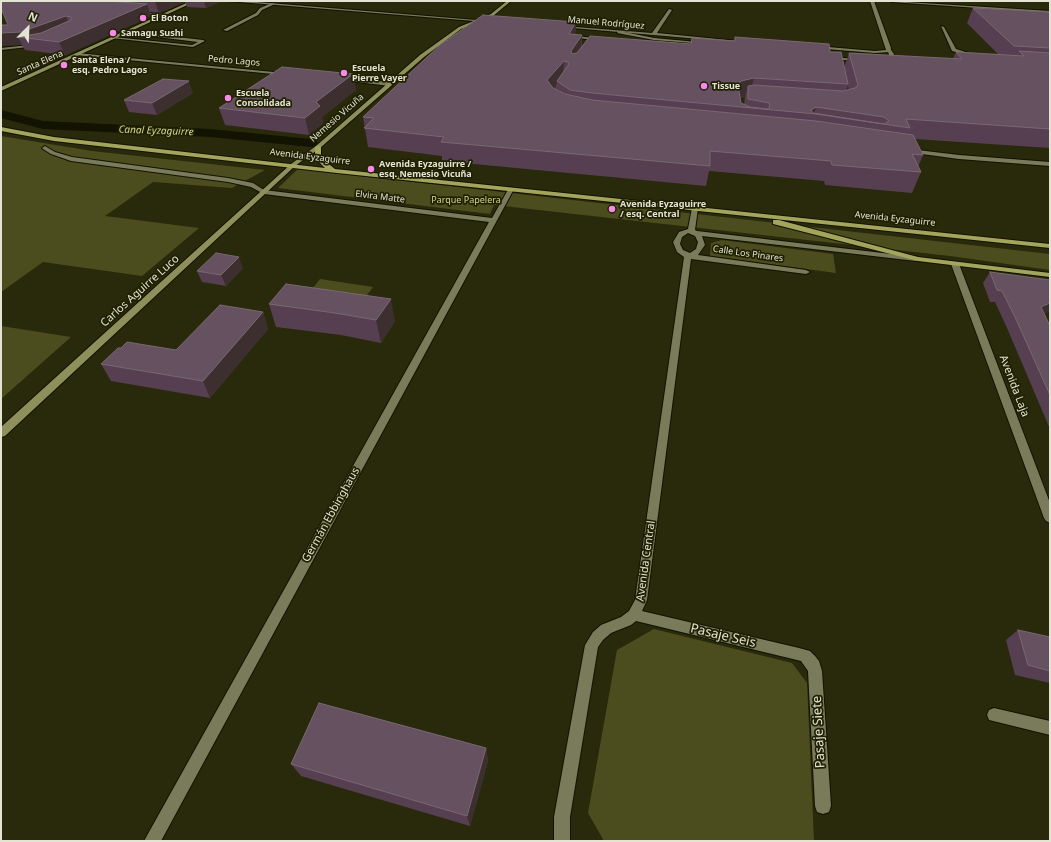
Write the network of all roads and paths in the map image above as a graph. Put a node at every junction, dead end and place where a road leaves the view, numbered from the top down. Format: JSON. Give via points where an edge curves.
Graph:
{"nodes":[{"id":1,"x":194,"y":1,"type":"edge"},
{"id":2,"x":229,"y":1,"type":"edge"},
{"id":3,"x":286,"y":1,"type":"edge"},
{"id":4,"x":509,"y":1,"type":"edge"},
{"id":5,"x":872,"y":1,"type":"edge"},
{"id":6,"x":892,"y":1,"type":"edge"},
{"id":7,"x":272,"y":4,"type":"junction"},
{"id":8,"x":279,"y":5,"type":"junction"},
{"id":9,"x":670,"y":10,"type":"dead end"},
{"id":10,"x":129,"y":12,"type":"edge"},
{"id":11,"x":1050,"y":12,"type":"edge"},
{"id":12,"x":165,"y":15,"type":"junction"},
{"id":13,"x":479,"y":20,"type":"junction"},
{"id":14,"x":490,"y":21,"type":"edge"},
{"id":15,"x":555,"y":26,"type":"edge"},
{"id":16,"x":942,"y":27,"type":"dead end"},
{"id":17,"x":225,"y":30,"type":"dead end"},
{"id":18,"x":601,"y":30,"type":"junction"},
{"id":19,"x":126,"y":32,"type":"junction"},
{"id":20,"x":619,"y":32,"type":"junction"},
{"id":21,"x":654,"y":34,"type":"junction"},
{"id":22,"x":579,"y":37,"type":"edge"},
{"id":23,"x":113,"y":38,"type":"junction"},
{"id":24,"x":593,"y":39,"type":"junction"},
{"id":25,"x":608,"y":41,"type":"edge"},
{"id":26,"x":44,"y":43,"type":"edge"},
{"id":27,"x":647,"y":44,"type":"edge"},
{"id":28,"x":589,"y":45,"type":"edge"},
{"id":29,"x":1,"y":49,"type":"edge"},
{"id":30,"x":710,"y":49,"type":"edge"},
{"id":31,"x":811,"y":49,"type":"edge"},
{"id":32,"x":77,"y":54,"type":"junction"},
{"id":33,"x":823,"y":58,"type":"edge"},
{"id":34,"x":981,"y":58,"type":"edge"},
{"id":35,"x":837,"y":59,"type":"junction"},
{"id":36,"x":866,"y":61,"type":"edge"},
{"id":37,"x":873,"y":61,"type":"edge"},
{"id":38,"x":880,"y":62,"type":"edge"},
{"id":39,"x":839,"y":66,"type":"edge"},
{"id":40,"x":293,"y":75,"type":"edge"},
{"id":41,"x":333,"y":79,"type":"edge"},
{"id":42,"x":390,"y":84,"type":"junction"},
{"id":43,"x":1,"y":89,"type":"edge"},
{"id":44,"x":1,"y":129,"type":"edge"},
{"id":45,"x":910,"y":145,"type":"edge"},
{"id":46,"x":318,"y":147,"type":"junction"},
{"id":47,"x":45,"y":148,"type":"dead end"},
{"id":48,"x":905,"y":150,"type":"edge"},
{"id":49,"x":1050,"y":158,"type":"edge"},
{"id":50,"x":1050,"y":164,"type":"edge"},
{"id":51,"x":293,"y":165,"type":"junction"},
{"id":52,"x":337,"y":171,"type":"junction"},
{"id":53,"x":511,"y":189,"type":"junction"},
{"id":54,"x":264,"y":192,"type":"junction"},
{"id":55,"x":695,"y":208,"type":"junction"},
{"id":56,"x":737,"y":212,"type":"junction"},
{"id":57,"x":494,"y":220,"type":"junction"},
{"id":58,"x":691,"y":232,"type":"junction"},
{"id":59,"x":1050,"y":246,"type":"edge"},
{"id":60,"x":688,"y":256,"type":"junction"},
{"id":61,"x":918,"y":259,"type":"junction"},
{"id":62,"x":955,"y":264,"type":"junction"},
{"id":63,"x":806,"y":272,"type":"dead end"},
{"id":64,"x":1050,"y":275,"type":"edge"},
{"id":65,"x":1,"y":433,"type":"edge"},
{"id":66,"x":1050,"y":518,"type":"edge"},
{"id":67,"x":634,"y":615,"type":"junction"},
{"id":68,"x":810,"y":661,"type":"joint"},
{"id":69,"x":994,"y":715,"type":"dead end"},
{"id":70,"x":1050,"y":728,"type":"edge"},
{"id":71,"x":823,"y":806,"type":"dead end"},
{"id":72,"x":152,"y":841,"type":"edge"},
{"id":73,"x":562,"y":841,"type":"edge"}],
"edges":[{"from":1,"to":12,"type":"street","name":"Santa Elena"},
{"from":2,"to":7,"type":"street"},
{"from":3,"to":8,"type":"street"},
{"from":4,"to":13,"type":"street","name":"Nemesio Vicuña","via":[[495,13]]},
{"from":5,"to":31,"type":"street","via":[[888,50],[892,54],[888,57]]},
{"from":6,"to":11,"type":"street"},
{"from":7,"to":8,"type":"street"},
{"from":7,"to":17,"type":"street"},
{"from":8,"to":13,"type":"street"},
{"from":9,"to":21,"type":"street"},
{"from":10,"to":12,"type":"street"},
{"from":12,"to":19,"type":"street","name":"Santa Elena"},
{"from":13,"to":14,"type":"street"},
{"from":13,"to":42,"type":"street","name":"Nemesio Vicuña","via":[[463,27],[422,56]]},
{"from":15,"to":18,"type":"street","name":"Manuel Rodríguez"},
{"from":16,"to":34,"type":"street","via":[[954,50]]},
{"from":18,"to":20,"type":"street","name":"Manuel Rodríguez"},
{"from":18,"to":24,"type":"street"},
{"from":19,"to":23,"type":"street","name":"Santa Elena"},
{"from":19,"to":23,"type":"street","via":[[203,41],[193,46]]},
{"from":20,"to":21,"type":"street","name":"Manuel Rodríguez"},
{"from":20,"to":21,"type":"street","name":"Manuel Rodríguez","via":[[654,39],[748,44]]},
{"from":22,"to":24,"type":"street"},
{"from":23,"to":32,"type":"street","name":"Santa Elena"},
{"from":24,"to":25,"type":"street"},
{"from":24,"to":28,"type":"street"},
{"from":26,"to":29,"type":"street"},
{"from":27,"to":30,"type":"street"},
{"from":32,"to":40,"type":"street","name":"Pedro Lagos"},
{"from":32,"to":43,"type":"street","name":"Santa Elena"},
{"from":33,"to":35,"type":"street"},
{"from":35,"to":36,"type":"street"},
{"from":35,"to":39,"type":"street"},
{"from":37,"to":38,"type":"street"},
{"from":41,"to":42,"type":"street"},
{"from":42,"to":46,"type":"street","name":"Nemesio Vicuña"},
{"from":44,"to":51,"type":"main road","name":"Avenida Eyzaguirre","via":[[60,140]]},
{"from":45,"to":49,"type":"street","via":[[940,150]]},
{"from":46,"to":51,"type":"street","name":"Nemesio Vicuña"},
{"from":46,"to":52,"type":"main road","via":[[317,154],[321,162]]},
{"from":47,"to":54,"type":"street","name":"Elvira Matte","via":[[71,159],[228,180],[253,185]]},
{"from":48,"to":50,"type":"street"},
{"from":51,"to":52,"type":"main road","name":"Avenida Eyzaguirre"},
{"from":51,"to":54,"type":"street","name":"Carlos Aguirre Luco"},
{"from":52,"to":53,"type":"main road","name":"Avenida Eyzaguirre"},
{"from":53,"to":55,"type":"main road","name":"Avenida Eyzaguirre"},
{"from":53,"to":57,"type":"street","name":"Germán Ebbinghaus"},
{"from":54,"to":57,"type":"street","name":"Elvira Matte"},
{"from":54,"to":65,"type":"street","name":"Carlos Aguirre Luco"},
{"from":55,"to":56,"type":"main road","name":"Avenida Eyzaguirre"},
{"from":55,"to":58,"type":"street"},
{"from":56,"to":59,"type":"main road","name":"Avenida Eyzaguirre"},
{"from":56,"to":61,"type":"main road","name":"Avenida Eyzaguirre"},
{"from":57,"to":72,"type":"street","name":"Germán Ebbinghaus"},
{"from":58,"to":60,"type":"street","via":[[699,235],[701,240],[698,252]]},
{"from":58,"to":60,"type":"street","via":[[683,232],[678,238],[678,250]]},
{"from":58,"to":61,"type":"street","name":"Avenida Eyzaguirre"},
{"from":60,"to":63,"type":"street","name":"Calle Los Pinares"},
{"from":60,"to":67,"type":"street","name":"Avenida Central","via":[[641,600]]},
{"from":61,"to":62,"type":"main road","name":"Avenida Eyzaguirre"},
{"from":62,"to":64,"type":"main road","name":"Avenida Eyzaguirre"},
{"from":62,"to":66,"type":"street","name":"Avenida Laja"},
{"from":67,"to":68,"type":"street","name":"Pasaje Seis","via":[[799,654]]},
{"from":67,"to":73,"type":"street","name":"Avenida Central","via":[[606,629],[592,645],[562,817]]},
{"from":68,"to":71,"type":"street","name":"Pasaje Siete","via":[[815,671]]},
{"from":69,"to":70,"type":"street"}]}
